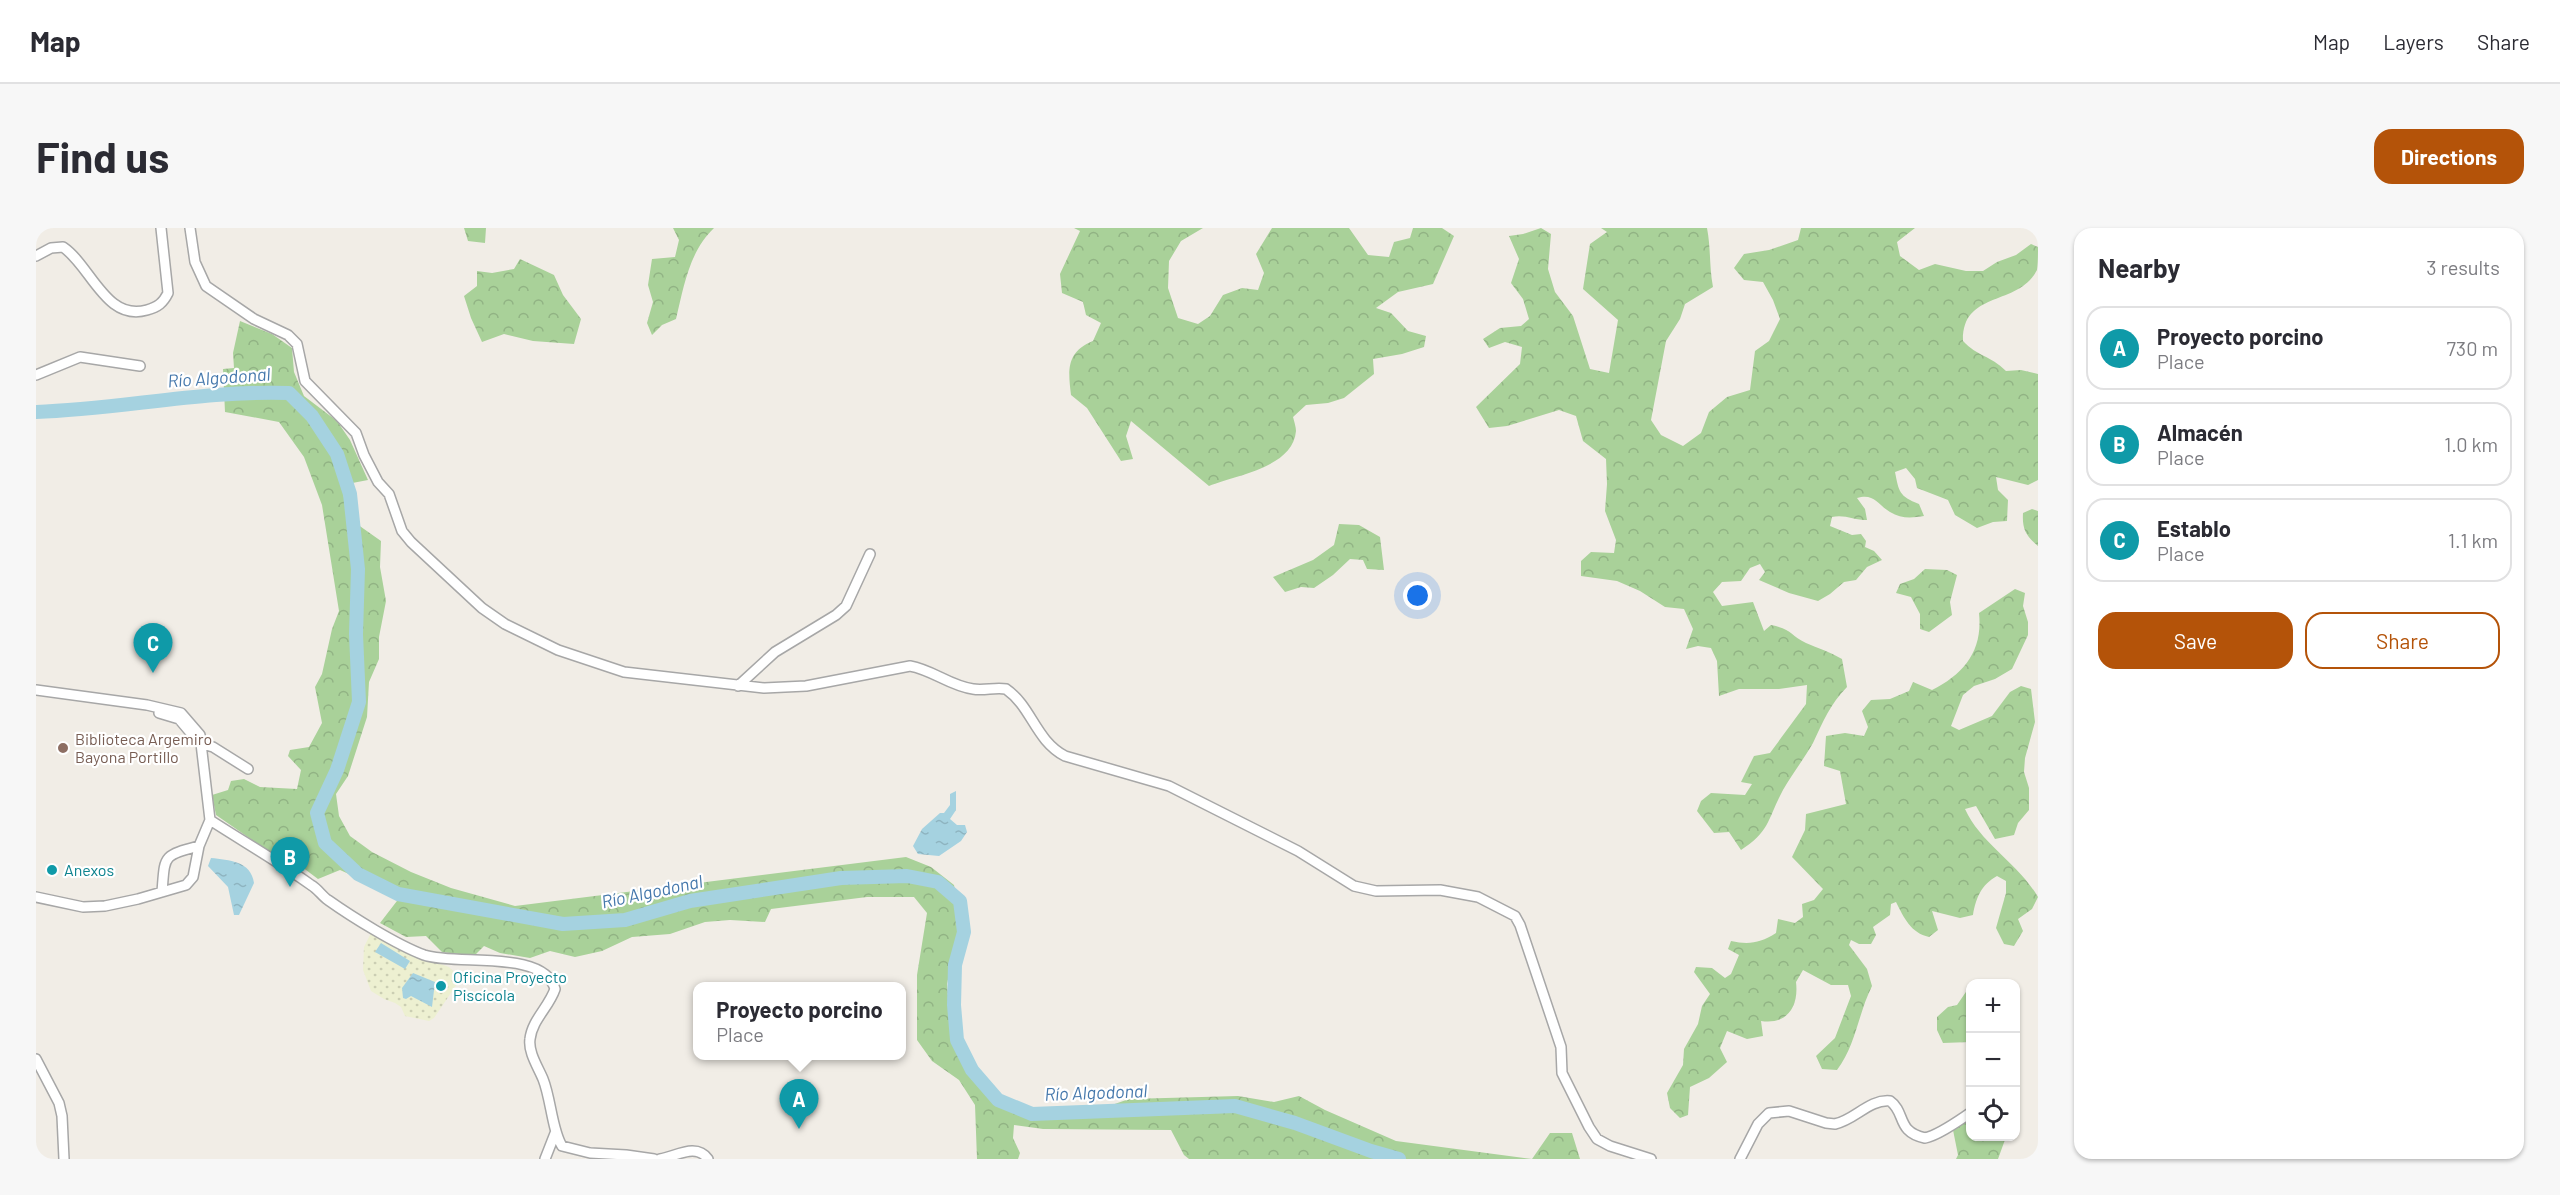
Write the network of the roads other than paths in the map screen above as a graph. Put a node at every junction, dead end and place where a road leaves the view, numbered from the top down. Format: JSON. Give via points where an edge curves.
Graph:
{"nodes":[{"id":1,"x":161,"y":228,"type":"edge"},
{"id":2,"x":190,"y":228,"type":"edge"},
{"id":3,"x":36,"y":256,"type":"edge"},
{"id":4,"x":140,"y":366,"type":"dead end"},
{"id":5,"x":36,"y":375,"type":"edge"},
{"id":6,"x":870,"y":554,"type":"dead end"},
{"id":7,"x":738,"y":686,"type":"junction"},
{"id":8,"x":36,"y":690,"type":"edge"},
{"id":9,"x":36,"y":695,"type":"edge"},
{"id":10,"x":201,"y":742,"type":"junction"},
{"id":11,"x":248,"y":769,"type":"dead end"},
{"id":12,"x":210,"y":820,"type":"junction"},
{"id":13,"x":199,"y":846,"type":"junction"},
{"id":14,"x":162,"y":892,"type":"junction"},
{"id":15,"x":36,"y":897,"type":"edge"},
{"id":16,"x":36,"y":1059,"type":"edge"},
{"id":17,"x":1966,"y":1116,"type":"edge"},
{"id":18,"x":556,"y":1131,"type":"junction"},
{"id":19,"x":64,"y":1159,"type":"edge"},
{"id":20,"x":545,"y":1159,"type":"edge"},
{"id":21,"x":654,"y":1159,"type":"edge"},
{"id":22,"x":660,"y":1159,"type":"edge"},
{"id":23,"x":708,"y":1159,"type":"edge"},
{"id":24,"x":1651,"y":1159,"type":"edge"},
{"id":25,"x":1740,"y":1159,"type":"edge"}],
"edges":[{"from":1,"to":3,"type":"street","via":[[168,293],[163,303],[138,313],[124,311],[112,303],[74,255],[63,247]]},
{"from":2,"to":7,"type":"street","via":[[195,262],[206,286],[254,319],[288,334],[297,344],[305,381],[356,433],[378,482],[389,494],[402,531],[482,608],[558,650],[624,672]]},
{"from":4,"to":5,"type":"street","via":[[80,357]]},
{"from":6,"to":7,"type":"street","via":[[846,606],[775,652]]},
{"from":7,"to":24,"type":"street","via":[[806,686],[910,666],[925,668],[974,689],[1006,689],[1023,704],[1029,719],[1055,751],[1169,786],[1298,851],[1354,886],[1376,891],[1440,890],[1478,897],[1500,907],[1515,916],[1520,925],[1561,1047],[1562,1073],[1589,1126],[1597,1139],[1610,1146]]},
{"from":8,"to":9,"type":"street"},
{"from":8,"to":10,"type":"street","via":[[171,709],[191,723]]},
{"from":9,"to":10,"type":"street","via":[[168,715],[179,719]]},
{"from":10,"to":11,"type":"street"},
{"from":10,"to":12,"type":"street"},
{"from":12,"to":13,"type":"street"},
{"from":12,"to":18,"type":"street","via":[[314,886],[329,901],[407,948],[446,959],[514,963],[544,973],[552,980],[555,989],[530,1040],[550,1099]]},
{"from":13,"to":14,"type":"street","via":[[193,877],[186,885]]},
{"from":13,"to":14,"type":"street","via":[[168,856]]},
{"from":14,"to":15,"type":"street","via":[[105,906],[83,907]]},
{"from":16,"to":19,"type":"street","via":[[61,1110]]},
{"from":17,"to":25,"type":"street","via":[[1925,1138],[1902,1123],[1890,1101],[1873,1104],[1835,1124],[1778,1111],[1763,1117]]},
{"from":18,"to":20,"type":"street"},
{"from":18,"to":21,"type":"street","via":[[562,1146],[570,1150]]},
{"from":22,"to":23,"type":"street","via":[[692,1151]]}]}
